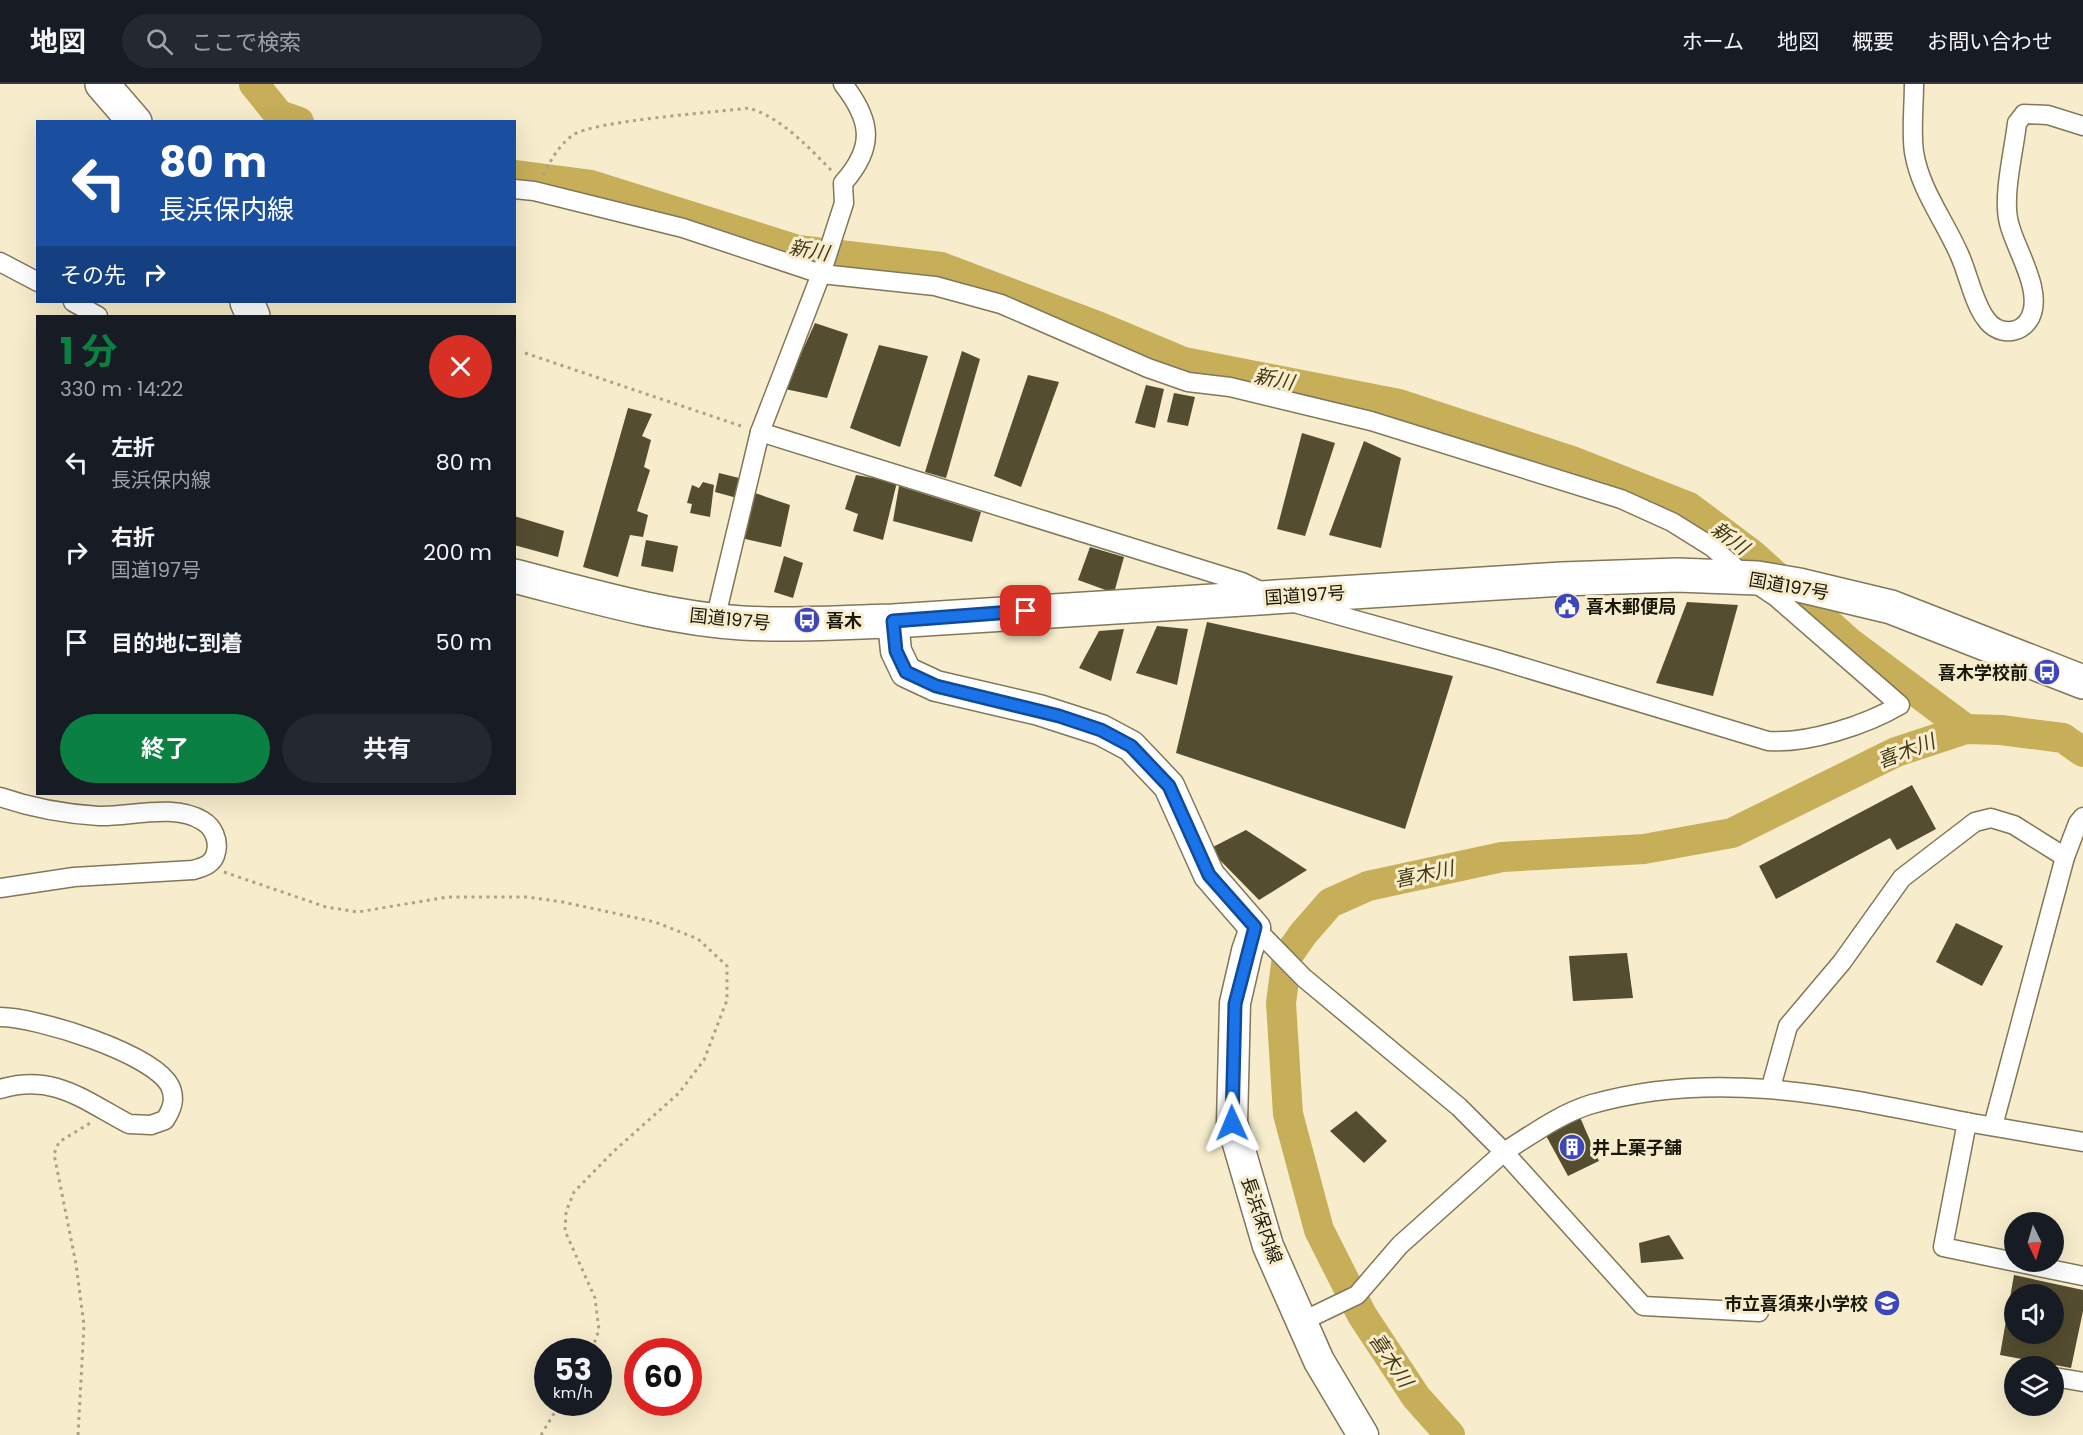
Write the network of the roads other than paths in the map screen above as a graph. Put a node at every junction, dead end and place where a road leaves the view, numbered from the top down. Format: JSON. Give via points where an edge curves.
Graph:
{"nodes":[{"id":1,"x":102,"y":84,"type":"edge"},
{"id":2,"x":843,"y":84,"type":"edge"},
{"id":3,"x":1914,"y":84,"type":"edge"},
{"id":4,"x":133,"y":120,"type":"edge"},
{"id":5,"x":2083,"y":126,"type":"edge"},
{"id":6,"x":516,"y":189,"type":"edge"},
{"id":7,"x":0,"y":262,"type":"edge"},
{"id":8,"x":821,"y":274,"type":"junction"},
{"id":9,"x":36,"y":281,"type":"edge"},
{"id":10,"x":75,"y":303,"type":"edge"},
{"id":11,"x":96,"y":315,"type":"edge"},
{"id":12,"x":760,"y":432,"type":"junction"},
{"id":13,"x":516,"y":577,"type":"edge"},
{"id":14,"x":1751,"y":577,"type":"junction"},
{"id":15,"x":1274,"y":598,"type":"junction"},
{"id":16,"x":715,"y":620,"type":"junction"},
{"id":17,"x":893,"y":621,"type":"junction"},
{"id":18,"x":2083,"y":682,"type":"edge"},
{"id":19,"x":0,"y":797,"type":"edge"},
{"id":20,"x":2083,"y":817,"type":"edge"},
{"id":21,"x":2064,"y":857,"type":"junction"},
{"id":22,"x":0,"y":888,"type":"edge"},
{"id":23,"x":1259,"y":932,"type":"junction"},
{"id":24,"x":0,"y":1017,"type":"edge"},
{"id":25,"x":1771,"y":1088,"type":"junction"},
{"id":26,"x":0,"y":1089,"type":"edge"},
{"id":27,"x":1967,"y":1122,"type":"junction"},
{"id":28,"x":1993,"y":1126,"type":"junction"},
{"id":29,"x":2083,"y":1142,"type":"edge"},
{"id":30,"x":1504,"y":1152,"type":"junction"},
{"id":31,"x":2083,"y":1276,"type":"edge"},
{"id":32,"x":1759,"y":1312,"type":"dead end"},
{"id":33,"x":1306,"y":1319,"type":"junction"},
{"id":34,"x":2064,"y":1379,"type":"edge"},
{"id":35,"x":2083,"y":1382,"type":"edge"},
{"id":36,"x":1363,"y":1435,"type":"edge"}],
"edges":[{"from":1,"to":4,"type":"highway"},
{"from":2,"to":8,"type":"street","via":[[861,111],[867,139],[859,166],[843,183],[844,203]]},
{"from":3,"to":5,"type":"street","via":[[1914,151],[1920,176],[1960,255],[1985,319],[1999,331],[2020,328],[2030,319],[2035,304],[2027,268],[2008,222],[2017,123],[2024,114],[2048,115]]},
{"from":6,"to":8,"type":"street","via":[[683,228]]},
{"from":7,"to":9,"type":"street"},
{"from":8,"to":12,"type":"street"},
{"from":8,"to":14,"type":"street","via":[[935,286],[990,301],[1188,382],[1230,387],[1371,421],[1621,499],[1672,522]]},
{"from":10,"to":11,"type":"street"},
{"from":12,"to":15,"type":"street","via":[[1242,582]]},
{"from":12,"to":16,"type":"street"},
{"from":13,"to":16,"type":"highway","name":"国道197号","via":[[617,602]]},
{"from":14,"to":15,"type":"highway","name":"国道197号","via":[[1562,579]]},
{"from":14,"to":15,"type":"street","via":[[1900,705],[1878,718],[1791,743],[1768,741],[1496,659]]},
{"from":14,"to":18,"type":"highway","name":"国道197号","via":[[1891,607]]},
{"from":15,"to":17,"type":"highway","name":"国道197号"},
{"from":16,"to":17,"type":"highway","name":"国道197号","via":[[795,624]]},
{"from":17,"to":23,"type":"main road","via":[[896,651],[906,672],[936,686],[1059,716],[1101,730],[1131,746],[1169,786],[1209,875]]},
{"from":19,"to":22,"type":"street","via":[[40,809],[72,813],[188,815],[214,831],[218,846],[207,866],[193,870],[74,877]]},
{"from":20,"to":21,"type":"street"},
{"from":21,"to":25,"type":"street","via":[[2014,825],[1991,818],[1974,822],[1902,878],[1842,962],[1788,1026]]},
{"from":21,"to":28,"type":"street"},
{"from":23,"to":30,"type":"street","via":[[1304,978],[1459,1107]]},
{"from":23,"to":33,"type":"main road","name":"長浜保内線","via":[[1235,1004],[1232,1123],[1268,1246]]},
{"from":24,"to":26,"type":"street","via":[[26,1019],[76,1033],[145,1064],[161,1074],[174,1099],[165,1120],[140,1126],[52,1085],[36,1082]]},
{"from":25,"to":27,"type":"street","via":[[1886,1104]]},
{"from":25,"to":30,"type":"street","via":[[1695,1086],[1591,1104]]},
{"from":27,"to":28,"type":"street"},
{"from":27,"to":31,"type":"street","via":[[1943,1247]]},
{"from":28,"to":29,"type":"street"},
{"from":30,"to":32,"type":"street","via":[[1643,1306]]},
{"from":30,"to":33,"type":"street","via":[[1400,1245],[1357,1295]]},
{"from":33,"to":36,"type":"main road","name":"長浜保内線","via":[[1319,1361]]},
{"from":34,"to":35,"type":"street"}]}
